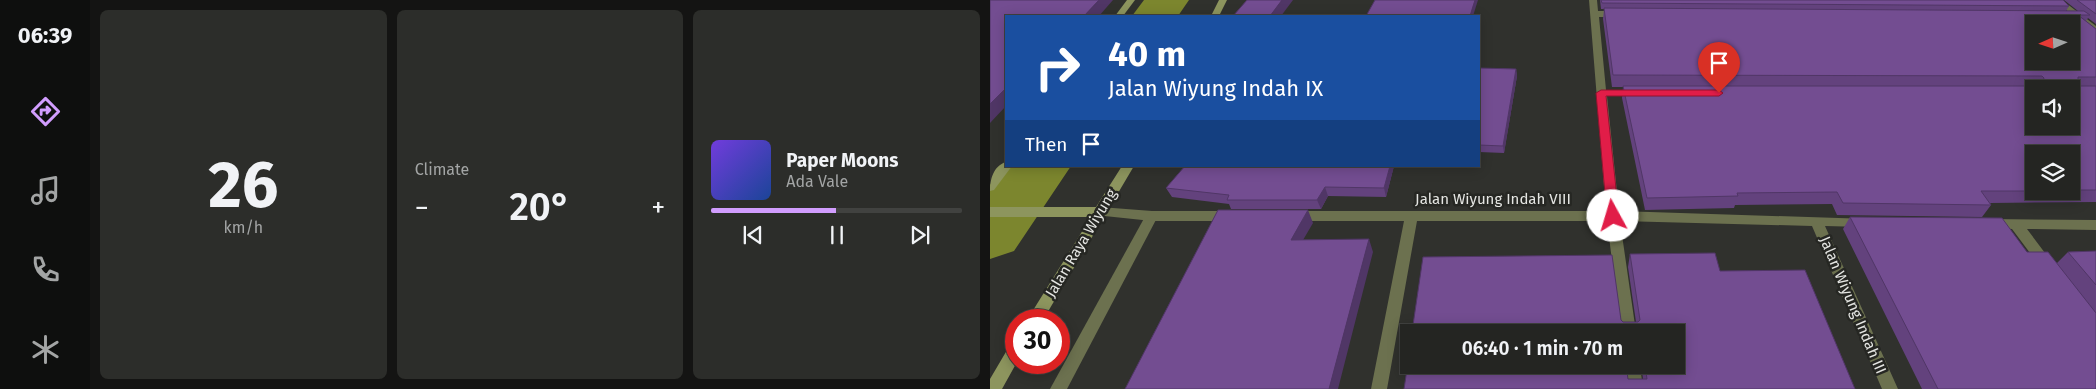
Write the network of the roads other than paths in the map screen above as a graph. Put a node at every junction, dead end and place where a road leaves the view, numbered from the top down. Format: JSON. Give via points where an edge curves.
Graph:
{"nodes":[{"id":1,"x":1131,"y":0,"type":"edge"},
{"id":2,"x":1223,"y":0,"type":"edge"},
{"id":3,"x":1593,"y":0,"type":"edge"},
{"id":4,"x":2057,"y":0,"type":"edge"},
{"id":5,"x":1594,"y":14,"type":"junction"},
{"id":6,"x":1624,"y":14,"type":"edge"},
{"id":7,"x":1119,"y":15,"type":"edge"},
{"id":8,"x":1216,"y":15,"type":"edge"},
{"id":9,"x":2076,"y":15,"type":"edge"},
{"id":10,"x":2080,"y":18,"type":"edge"},
{"id":11,"x":2096,"y":30,"type":"edge"},
{"id":12,"x":1601,"y":93,"type":"junction"},
{"id":13,"x":1650,"y":93,"type":"edge"},
{"id":14,"x":1005,"y":167,"type":"edge"},
{"id":15,"x":1127,"y":167,"type":"edge"},
{"id":16,"x":990,"y":188,"type":"edge"},
{"id":17,"x":992,"y":212,"type":"edge"},
{"id":18,"x":1095,"y":212,"type":"junction"},
{"id":19,"x":1412,"y":215,"type":"junction"},
{"id":20,"x":1152,"y":216,"type":"junction"},
{"id":21,"x":1243,"y":216,"type":"edge"},
{"id":22,"x":1283,"y":216,"type":"edge"},
{"id":23,"x":1613,"y":216,"type":"junction"},
{"id":24,"x":1817,"y":222,"type":"junction"},
{"id":25,"x":1876,"y":222,"type":"edge"},
{"id":26,"x":1976,"y":224,"type":"edge"},
{"id":27,"x":2015,"y":224,"type":"junction"},
{"id":28,"x":2096,"y":225,"type":"edge"},
{"id":29,"x":2056,"y":276,"type":"edge"},
{"id":30,"x":1040,"y":309,"type":"edge"},
{"id":31,"x":1627,"y":324,"type":"edge"},
{"id":32,"x":1005,"y":369,"type":"edge"},
{"id":33,"x":1633,"y":374,"type":"edge"},
{"id":34,"x":993,"y":389,"type":"edge"},
{"id":35,"x":1058,"y":389,"type":"edge"},
{"id":36,"x":1380,"y":389,"type":"edge"},
{"id":37,"x":1635,"y":389,"type":"edge"},
{"id":38,"x":1890,"y":389,"type":"edge"}],
"edges":[{"from":1,"to":7,"type":"main road"},
{"from":2,"to":8,"type":"main road"},
{"from":3,"to":5,"type":"street"},
{"from":4,"to":9,"type":"street"},
{"from":5,"to":6,"type":"street"},
{"from":5,"to":12,"type":"street"},
{"from":10,"to":11,"type":"street"},
{"from":12,"to":13,"type":"street"},
{"from":12,"to":23,"type":"street"},
{"from":14,"to":16,"type":"main road"},
{"from":15,"to":18,"type":"main road","name":"Jalan Raya Wiyung"},
{"from":17,"to":18,"type":"main road"},
{"from":18,"to":20,"type":"street"},
{"from":18,"to":30,"type":"main road","name":"Jalan Raya Wiyung"},
{"from":19,"to":22,"type":"street","name":"Jalan Wiyung Indah VIII"},
{"from":19,"to":23,"type":"street","name":"Jalan Wiyung Indah VIII"},
{"from":19,"to":36,"type":"street"},
{"from":20,"to":21,"type":"street"},
{"from":20,"to":35,"type":"street"},
{"from":23,"to":24,"type":"street","name":"Jalan Wiyung Indah VIII"},
{"from":23,"to":31,"type":"street"},
{"from":24,"to":25,"type":"street","name":"Jalan Wiyung Indah VIII"},
{"from":24,"to":38,"type":"street","name":"Jalan Wiyung Indah III"},
{"from":26,"to":27,"type":"street"},
{"from":27,"to":28,"type":"street"},
{"from":27,"to":29,"type":"street"},
{"from":32,"to":34,"type":"main road"},
{"from":33,"to":37,"type":"street"}]}
